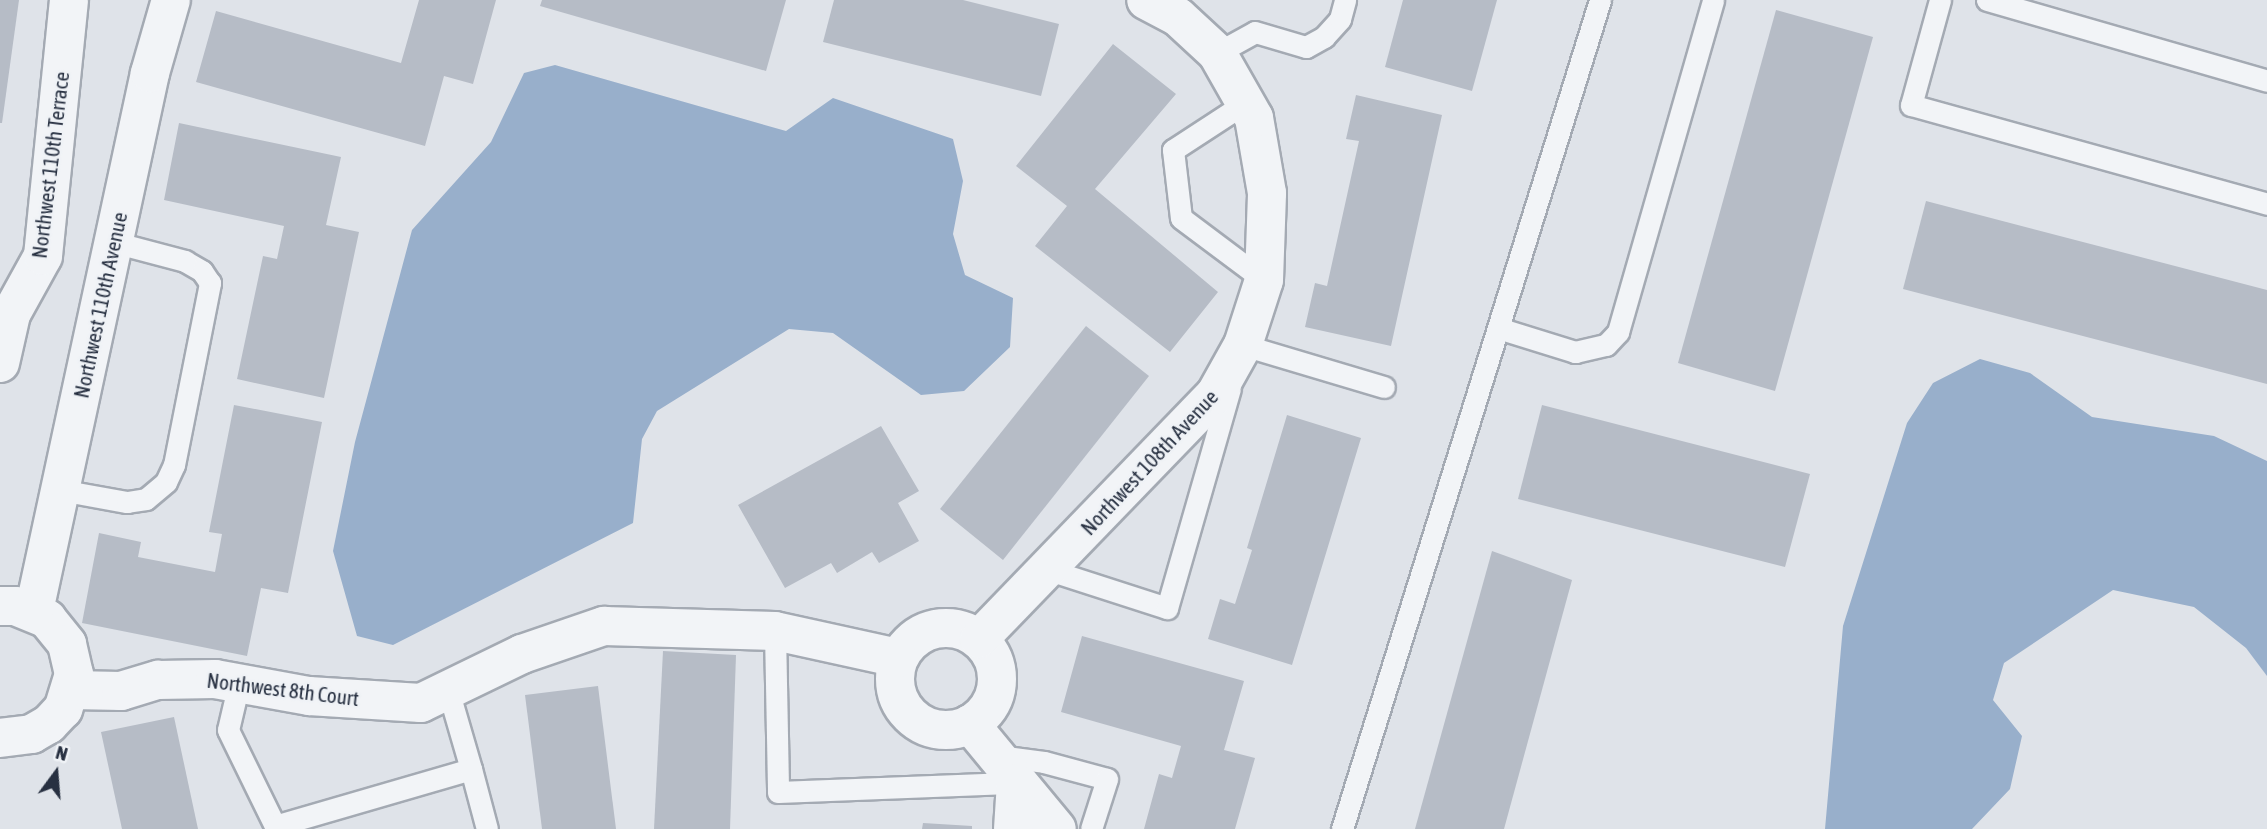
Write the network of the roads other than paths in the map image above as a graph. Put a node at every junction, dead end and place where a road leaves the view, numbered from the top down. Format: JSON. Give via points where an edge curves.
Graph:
{"nodes":[{"id":1,"x":69,"y":0,"type":"edge"},
{"id":2,"x":171,"y":0,"type":"edge"},
{"id":3,"x":1146,"y":0,"type":"edge"},
{"id":4,"x":1345,"y":0,"type":"edge"},
{"id":5,"x":1600,"y":0,"type":"edge"},
{"id":6,"x":1713,"y":0,"type":"edge"},
{"id":7,"x":1940,"y":0,"type":"edge"},
{"id":8,"x":1987,"y":0,"type":"edge"},
{"id":9,"x":1217,"y":54,"type":"junction"},
{"id":10,"x":2267,"y":81,"type":"edge"},
{"id":11,"x":1245,"y":103,"type":"junction"},
{"id":12,"x":2267,"y":204,"type":"edge"},
{"id":13,"x":113,"y":242,"type":"junction"},
{"id":14,"x":1264,"y":280,"type":"junction"},
{"id":15,"x":1498,"y":328,"type":"junction"},
{"id":16,"x":1243,"y":345,"type":"junction"},
{"id":17,"x":0,"y":363,"type":"edge"},
{"id":18,"x":1384,"y":387,"type":"dead end"},
{"id":19,"x":60,"y":490,"type":"junction"},
{"id":20,"x":1049,"y":570,"type":"junction"},
{"id":21,"x":17,"y":609,"type":"edge"},
{"id":22,"x":775,"y":631,"type":"junction"},
{"id":23,"x":979,"y":639,"type":"junction"},
{"id":24,"x":898,"y":658,"type":"junction"},
{"id":25,"x":239,"y":683,"type":"junction"},
{"id":26,"x":72,"y":690,"type":"junction"},
{"id":27,"x":447,"y":690,"type":"junction"},
{"id":28,"x":970,"y":724,"type":"junction"},
{"id":29,"x":0,"y":738,"type":"edge"},
{"id":30,"x":471,"y":769,"type":"junction"},
{"id":31,"x":1006,"y":769,"type":"junction"},
{"id":32,"x":487,"y":829,"type":"edge"},
{"id":33,"x":1013,"y":829,"type":"edge"},
{"id":34,"x":1056,"y":829,"type":"edge"},
{"id":35,"x":1091,"y":829,"type":"edge"},
{"id":36,"x":1342,"y":829,"type":"edge"}],
"edges":[{"from":1,"to":17,"type":"street","name":"Northwest 110th Terrace","via":[[43,256],[11,314]]},
{"from":2,"to":13,"type":"street","name":"Northwest 110th Avenue"},
{"from":3,"to":9,"type":"street","name":"Northwest 108th Avenue","via":[[1178,17]]},
{"from":4,"to":9,"type":"lane","via":[[1340,19],[1324,37],[1306,47],[1255,32]]},
{"from":5,"to":15,"type":"lane"},
{"from":6,"to":15,"type":"lane","via":[[1618,332],[1606,345],[1575,352]]},
{"from":7,"to":12,"type":"lane","via":[[1911,105]]},
{"from":8,"to":10,"type":"lane"},
{"from":9,"to":11,"type":"street","name":"Northwest 108th Avenue"},
{"from":11,"to":14,"type":"street","name":"Northwest 108th Avenue","via":[[1254,118],[1267,193]]},
{"from":11,"to":14,"type":"lane","via":[[1173,150],[1181,218]]},
{"from":13,"to":19,"type":"street","name":"Northwest 110th Avenue"},
{"from":13,"to":19,"type":"lane","via":[[185,261],[202,271],[210,283],[177,452],[166,482],[146,499],[127,502]]},
{"from":14,"to":16,"type":"street","name":"Northwest 108th Avenue"},
{"from":15,"to":36,"type":"lane"},
{"from":16,"to":18,"type":"lane"},
{"from":16,"to":20,"type":"street","name":"Northwest 108th Avenue","via":[[1214,395]]},
{"from":16,"to":20,"type":"lane","via":[[1167,608]]},
{"from":19,"to":21,"type":"street","name":"Northwest 110th Avenue"},
{"from":20,"to":23,"type":"street","name":"Northwest 108th Avenue"},
{"from":21,"to":26,"type":"street","via":[[47,619],[67,644],[74,674]]},
{"from":22,"to":24,"type":"street","name":"Northwest 8th Court"},
{"from":22,"to":27,"type":"street","name":"Northwest 8th Court","via":[[604,626],[522,654]]},
{"from":22,"to":31,"type":"lane","via":[[778,792]]},
{"from":23,"to":24,"type":"street","via":[[964,630],[940,627],[922,632]]},
{"from":23,"to":28,"type":"street","via":[[997,670],[996,688],[984,713]]},
{"from":24,"to":28,"type":"street","via":[[895,690],[914,720],[935,729]]},
{"from":25,"to":26,"type":"street","name":"Northwest 8th Court","via":[[181,678],[121,691]]},
{"from":25,"to":27,"type":"street","name":"Northwest 8th Court","via":[[309,696],[421,703]]},
{"from":25,"to":30,"type":"lane","via":[[228,730],[275,826]]},
{"from":26,"to":29,"type":"street","via":[[49,724],[32,734]]},
{"from":27,"to":30,"type":"lane"},
{"from":28,"to":31,"type":"street"},
{"from":30,"to":32,"type":"lane"},
{"from":31,"to":33,"type":"street"},
{"from":31,"to":34,"type":"street"},
{"from":31,"to":35,"type":"lane","via":[[1044,762],[1107,779]]}]}
